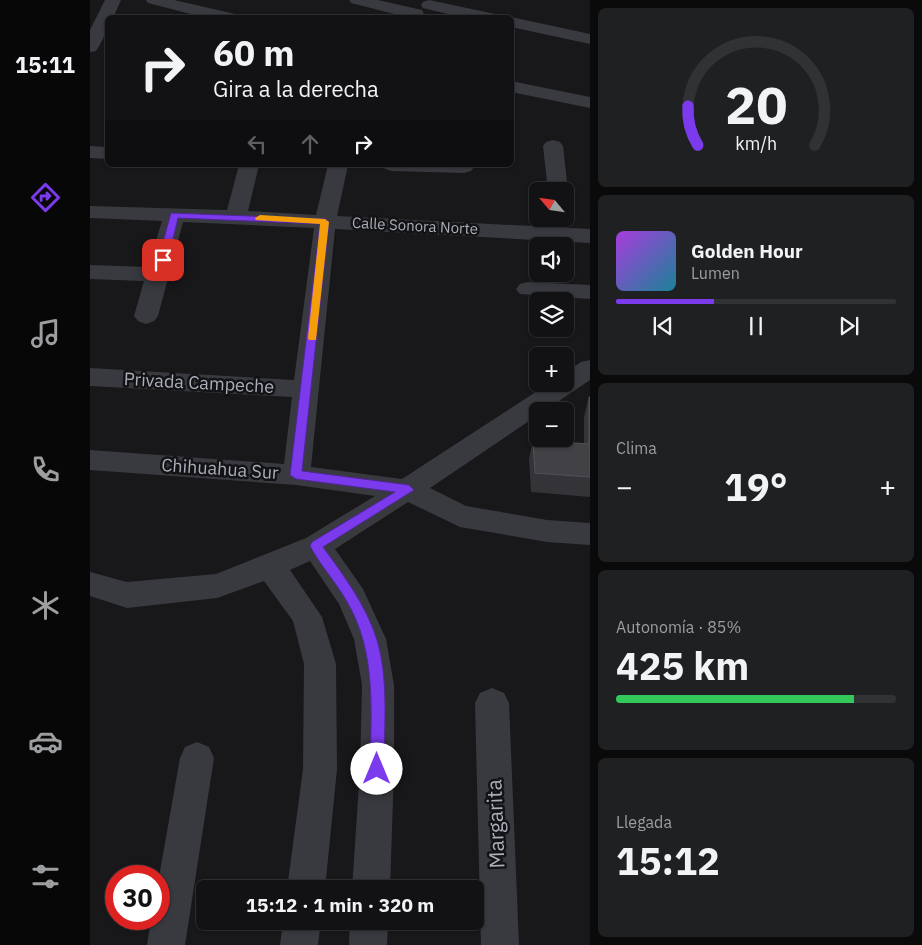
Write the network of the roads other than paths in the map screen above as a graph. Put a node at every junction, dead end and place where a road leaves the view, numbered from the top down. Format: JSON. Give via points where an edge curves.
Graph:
{"nodes":[{"id":1,"x":113,"y":0,"type":"edge"},
{"id":2,"x":154,"y":0,"type":"edge"},
{"id":3,"x":357,"y":0,"type":"edge"},
{"id":4,"x":423,"y":9,"type":"edge"},
{"id":5,"x":106,"y":15,"type":"edge"},
{"id":6,"x":216,"y":15,"type":"edge"},
{"id":7,"x":466,"y":15,"type":"edge"},
{"id":8,"x":105,"y":16,"type":"edge"},
{"id":9,"x":514,"y":23,"type":"edge"},
{"id":10,"x":590,"y":39,"type":"edge"},
{"id":11,"x":90,"y":47,"type":"edge"},
{"id":12,"x":90,"y":55,"type":"edge"},
{"id":13,"x":105,"y":56,"type":"edge"},
{"id":14,"x":514,"y":87,"type":"edge"},
{"id":15,"x":590,"y":102,"type":"edge"},
{"id":16,"x":553,"y":146,"type":"dead end"},
{"id":17,"x":90,"y":152,"type":"edge"},
{"id":18,"x":105,"y":153,"type":"edge"},
{"id":19,"x":248,"y":167,"type":"edge"},
{"id":20,"x":338,"y":167,"type":"edge"},
{"id":21,"x":557,"y":182,"type":"edge"},
{"id":22,"x":90,"y":212,"type":"edge"},
{"id":23,"x":174,"y":215,"type":"junction"},
{"id":24,"x":236,"y":217,"type":"junction"},
{"id":25,"x":325,"y":222,"type":"junction"},
{"id":26,"x":529,"y":225,"type":"edge"},
{"id":27,"x":567,"y":228,"type":"edge"},
{"id":28,"x":590,"y":236,"type":"edge"},
{"id":29,"x":90,"y":272,"type":"edge"},
{"id":30,"x":159,"y":274,"type":"junction"},
{"id":31,"x":528,"y":290,"type":"dead end"},
{"id":32,"x":590,"y":292,"type":"edge"},
{"id":33,"x":146,"y":316,"type":"dead end"},
{"id":34,"x":590,"y":368,"type":"edge"},
{"id":35,"x":90,"y":377,"type":"edge"},
{"id":36,"x":307,"y":389,"type":"junction"},
{"id":37,"x":90,"y":460,"type":"edge"},
{"id":38,"x":296,"y":475,"type":"junction"},
{"id":39,"x":409,"y":490,"type":"junction"},
{"id":40,"x":590,"y":534,"type":"edge"},
{"id":41,"x":316,"y":546,"type":"junction"},
{"id":42,"x":270,"y":566,"type":"junction"},
{"id":43,"x":90,"y":584,"type":"edge"},
{"id":44,"x":492,"y":703,"type":"dead end"},
{"id":45,"x":197,"y":758,"type":"dead end"},
{"id":46,"x":307,"y":880,"type":"edge"},
{"id":47,"x":371,"y":880,"type":"edge"},
{"id":48,"x":301,"y":930,"type":"edge"},
{"id":49,"x":369,"y":930,"type":"edge"},
{"id":50,"x":166,"y":945,"type":"edge"},
{"id":51,"x":300,"y":945,"type":"edge"},
{"id":52,"x":368,"y":945,"type":"edge"},
{"id":53,"x":500,"y":945,"type":"edge"}],
"edges":[{"from":1,"to":5,"type":"street"},
{"from":2,"to":6,"type":"street"},
{"from":3,"to":4,"type":"street"},
{"from":4,"to":7,"type":"street"},
{"from":8,"to":11,"type":"street"},
{"from":9,"to":10,"type":"street"},
{"from":12,"to":13,"type":"street"},
{"from":14,"to":15,"type":"street"},
{"from":16,"to":21,"type":"street"},
{"from":17,"to":18,"type":"street"},
{"from":19,"to":24,"type":"street"},
{"from":20,"to":25,"type":"street"},
{"from":22,"to":23,"type":"street","name":"Calle Sonora Norte"},
{"from":23,"to":24,"type":"street","name":"Calle Sonora Norte"},
{"from":23,"to":30,"type":"street"},
{"from":24,"to":25,"type":"street","name":"Calle Sonora Norte"},
{"from":25,"to":26,"type":"street","name":"Calle Sonora Norte"},
{"from":25,"to":36,"type":"street"},
{"from":27,"to":28,"type":"street","name":"Calle Sonora Norte"},
{"from":29,"to":30,"type":"street"},
{"from":30,"to":33,"type":"street"},
{"from":31,"to":32,"type":"street"},
{"from":34,"to":39,"type":"street"},
{"from":35,"to":36,"type":"street","name":"Privada Campeche"},
{"from":36,"to":38,"type":"street"},
{"from":37,"to":38,"type":"street","name":"Chihuahua Sur"},
{"from":38,"to":39,"type":"street","name":"Chihuahua Sur"},
{"from":39,"to":40,"type":"street","name":"Chihuahua Sur","via":[[460,516],[548,531]]},
{"from":39,"to":41,"type":"street"},
{"from":41,"to":42,"type":"street"},
{"from":41,"to":47,"type":"street","via":[[356,607],[370,639],[378,685]]},
{"from":42,"to":43,"type":"street","via":[[217,586],[127,595]]},
{"from":42,"to":46,"type":"street","via":[[307,618],[320,664],[320,769]]},
{"from":44,"to":53,"type":"street","name":"Margarita"},
{"from":45,"to":50,"type":"street"},
{"from":48,"to":51,"type":"street"},
{"from":49,"to":52,"type":"street"}]}
